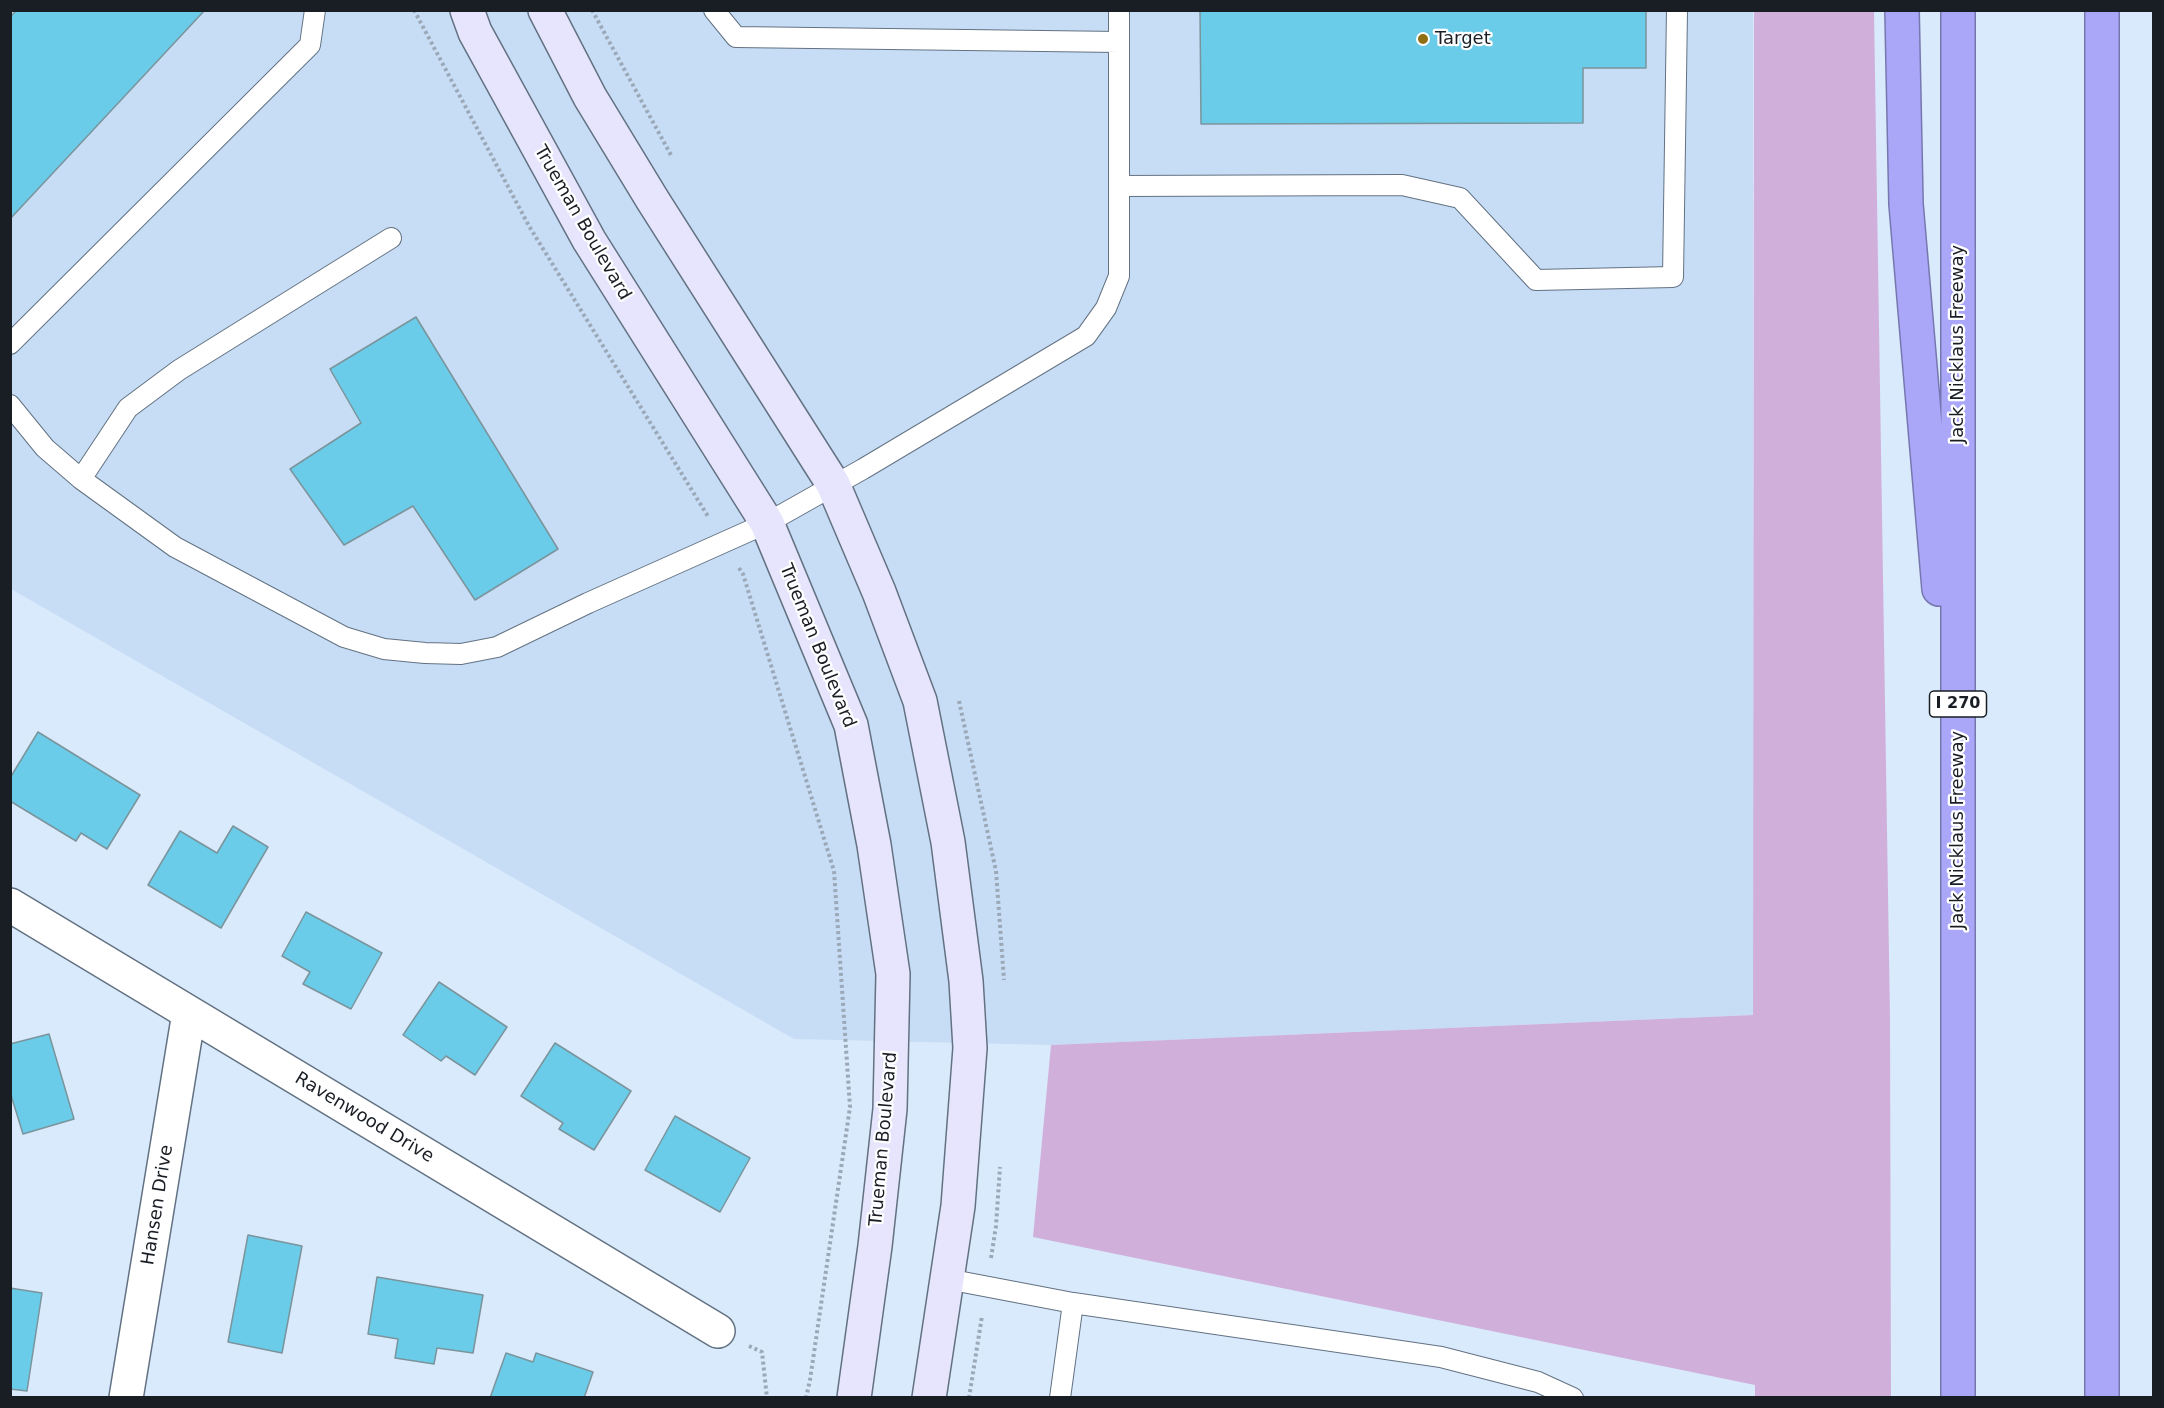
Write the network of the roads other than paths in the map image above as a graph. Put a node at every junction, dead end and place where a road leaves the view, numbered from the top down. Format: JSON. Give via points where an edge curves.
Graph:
{"nodes":[{"id":1,"x":315,"y":10,"type":"edge"},
{"id":2,"x":467,"y":10,"type":"edge"},
{"id":3,"x":545,"y":10,"type":"edge"},
{"id":4,"x":714,"y":10,"type":"edge"},
{"id":5,"x":1119,"y":10,"type":"edge"},
{"id":6,"x":1677,"y":10,"type":"edge"},
{"id":7,"x":1902,"y":10,"type":"edge"},
{"id":8,"x":1958,"y":10,"type":"edge"},
{"id":9,"x":2104,"y":10,"type":"edge"},
{"id":10,"x":1119,"y":42,"type":"junction"},
{"id":11,"x":1120,"y":186,"type":"junction"},
{"id":12,"x":391,"y":238,"type":"dead end"},
{"id":13,"x":10,"y":344,"type":"edge"},
{"id":14,"x":10,"y":405,"type":"edge"},
{"id":15,"x":81,"y":480,"type":"junction"},
{"id":16,"x":833,"y":484,"type":"junction"},
{"id":17,"x":767,"y":523,"type":"junction"},
{"id":18,"x":1958,"y":821,"type":"junction"},
{"id":19,"x":10,"y":905,"type":"edge"},
{"id":20,"x":189,"y":1012,"type":"junction"},
{"id":21,"x":947,"y":1280,"type":"junction"},
{"id":22,"x":1073,"y":1303,"type":"junction"},
{"id":23,"x":718,"y":1331,"type":"road end"},
{"id":24,"x":126,"y":1398,"type":"edge"},
{"id":25,"x":855,"y":1398,"type":"edge"},
{"id":26,"x":929,"y":1398,"type":"edge"},
{"id":27,"x":1060,"y":1398,"type":"edge"},
{"id":28,"x":1573,"y":1398,"type":"edge"},
{"id":29,"x":1958,"y":1398,"type":"edge"},
{"id":30,"x":2102,"y":1398,"type":"edge"}],
"edges":[{"from":1,"to":13,"type":"lane","via":[[310,45]]},
{"from":2,"to":17,"type":"main road","name":"Trueman Boulevard","via":[[475,32],[589,240]]},
{"from":3,"to":16,"type":"main road","via":[[603,117]]},
{"from":4,"to":10,"type":"lane","via":[[736,37]]},
{"from":5,"to":10,"type":"lane"},
{"from":6,"to":11,"type":"lane","via":[[1673,277],[1536,280],[1460,198],[1402,185]]},
{"from":7,"to":18,"type":"highway","via":[[1906,204]]},
{"from":8,"to":18,"type":"highway","name":"Jack Nicklaus Freeway","number":"I 270"},
{"from":9,"to":30,"type":"highway"},
{"from":10,"to":11,"type":"lane"},
{"from":11,"to":16,"type":"lane","via":[[1119,276],[1106,308],[1086,336]]},
{"from":12,"to":15,"type":"lane","via":[[179,370],[128,408]]},
{"from":14,"to":15,"type":"lane","via":[[45,448]]},
{"from":15,"to":17,"type":"lane","via":[[175,547],[344,637],[384,649],[425,653],[460,654],[497,647]]},
{"from":16,"to":17,"type":"lane"},
{"from":16,"to":21,"type":"main road","via":[[920,701],[948,842],[966,981],[970,1048],[958,1206]]},
{"from":17,"to":25,"type":"main road","name":"Trueman Boulevard","via":[[851,725],[893,974],[890,1109]]},
{"from":18,"to":29,"type":"highway","name":"Jack Nicklaus Freeway","number":"I 270"},
{"from":19,"to":20,"type":"street","name":"Ravenwood Drive"},
{"from":20,"to":23,"type":"street","name":"Ravenwood Drive"},
{"from":20,"to":24,"type":"street","name":"Hansen Drive"},
{"from":21,"to":22,"type":"lane"},
{"from":21,"to":26,"type":"main road"},
{"from":22,"to":27,"type":"lane"},
{"from":22,"to":28,"type":"lane","via":[[1441,1357],[1538,1382]]}]}
